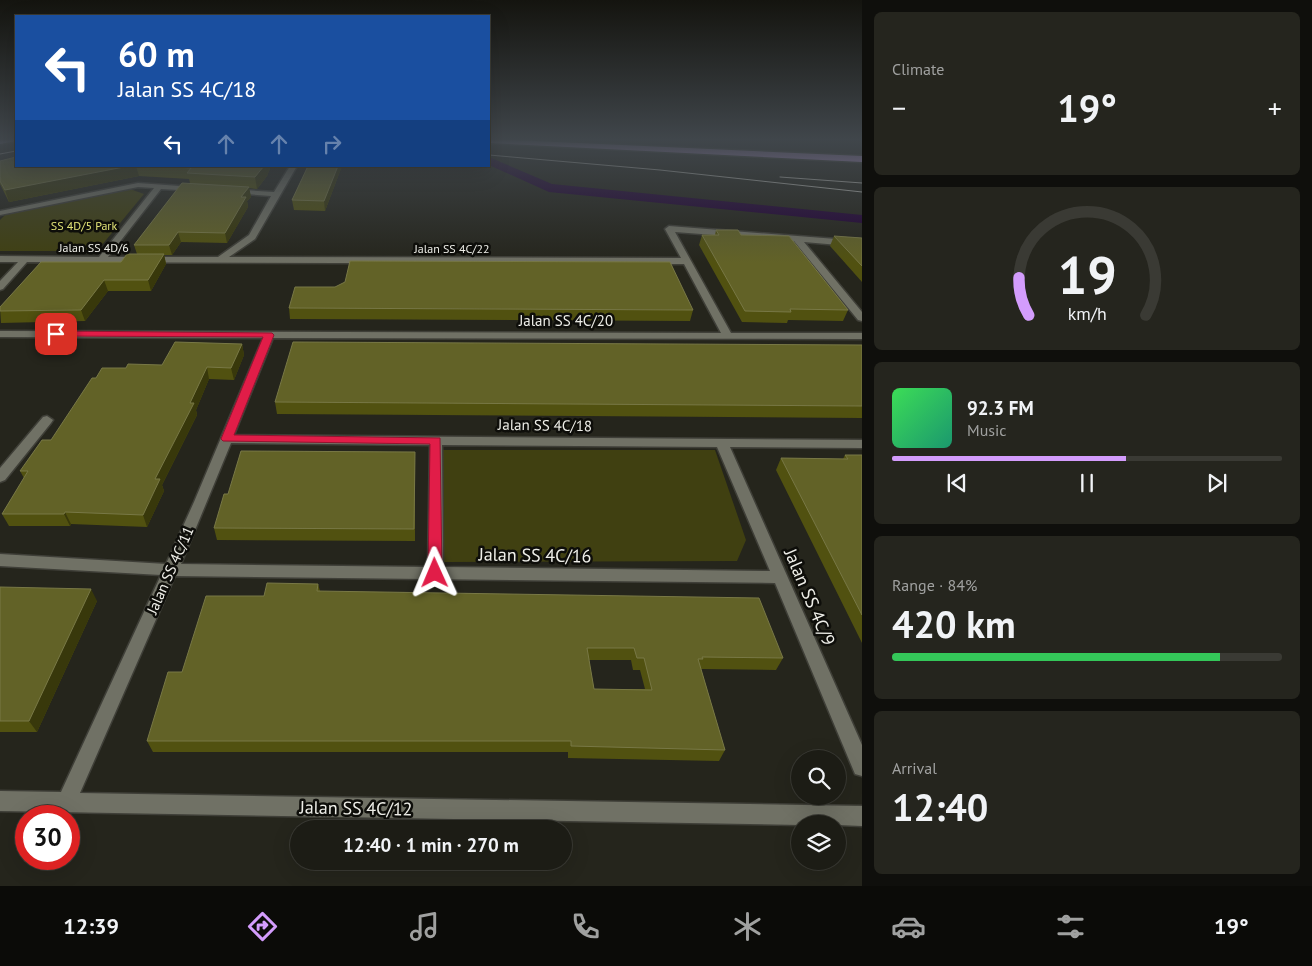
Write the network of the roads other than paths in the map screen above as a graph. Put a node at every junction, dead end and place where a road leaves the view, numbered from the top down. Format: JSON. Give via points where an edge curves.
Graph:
{"nodes":[{"id":1,"x":285,"y":180,"type":"edge"},
{"id":2,"x":159,"y":187,"type":"junction"},
{"id":3,"x":198,"y":189,"type":"edge"},
{"id":4,"x":227,"y":191,"type":"edge"},
{"id":5,"x":276,"y":194,"type":"junction"},
{"id":6,"x":0,"y":213,"type":"edge"},
{"id":7,"x":774,"y":237,"type":"junction"},
{"id":8,"x":797,"y":238,"type":"junction"},
{"id":9,"x":862,"y":244,"type":"edge"},
{"id":10,"x":804,"y":246,"type":"junction"},
{"id":11,"x":0,"y":259,"type":"edge"},
{"id":12,"x":25,"y":259,"type":"junction"},
{"id":13,"x":102,"y":259,"type":"junction"},
{"id":14,"x":218,"y":260,"type":"junction"},
{"id":15,"x":686,"y":261,"type":"junction"},
{"id":16,"x":0,"y":287,"type":"edge"},
{"id":17,"x":862,"y":318,"type":"edge"},
{"id":18,"x":0,"y":334,"type":"edge"},
{"id":19,"x":269,"y":335,"type":"junction"},
{"id":20,"x":728,"y":336,"type":"junction"},
{"id":21,"x":862,"y":336,"type":"edge"},
{"id":22,"x":48,"y":420,"type":"dead end"},
{"id":23,"x":227,"y":439,"type":"junction"},
{"id":24,"x":436,"y":440,"type":"junction"},
{"id":25,"x":722,"y":443,"type":"junction"},
{"id":26,"x":862,"y":444,"type":"edge"},
{"id":27,"x":0,"y":477,"type":"edge"},
{"id":28,"x":0,"y":560,"type":"edge"},
{"id":29,"x":170,"y":570,"type":"junction"},
{"id":30,"x":435,"y":573,"type":"junction"},
{"id":31,"x":780,"y":577,"type":"junction"},
{"id":32,"x":862,"y":767,"type":"edge"},
{"id":33,"x":0,"y":801,"type":"edge"},
{"id":34,"x":66,"y":803,"type":"junction"},
{"id":35,"x":862,"y":816,"type":"edge"}],
"edges":[{"from":1,"to":5,"type":"street"},
{"from":2,"to":3,"type":"street"},
{"from":2,"to":6,"type":"street","via":[[138,184]]},
{"from":2,"to":13,"type":"street"},
{"from":4,"to":5,"type":"street"},
{"from":5,"to":14,"type":"street","via":[[252,237]]},
{"from":7,"to":8,"type":"street"},
{"from":7,"to":10,"type":"street"},
{"from":7,"to":15,"type":"street","via":[[669,229]]},
{"from":8,"to":9,"type":"street"},
{"from":8,"to":10,"type":"street"},
{"from":10,"to":17,"type":"street"},
{"from":11,"to":12,"type":"street","name":"Jalan SS 4D/6"},
{"from":12,"to":13,"type":"street","name":"Jalan SS 4D/6"},
{"from":12,"to":16,"type":"street"},
{"from":13,"to":14,"type":"street","name":"Jalan SS 4D/6"},
{"from":14,"to":15,"type":"street","name":"Jalan SS 4C/22"},
{"from":15,"to":20,"type":"street"},
{"from":18,"to":19,"type":"street","name":"Jalan SS 4C/20"},
{"from":19,"to":20,"type":"street","name":"Jalan SS 4C/20"},
{"from":19,"to":23,"type":"street","name":"Jalan SS 4C/11"},
{"from":20,"to":21,"type":"street","name":"Jalan SS 4C/20"},
{"from":22,"to":27,"type":"street"},
{"from":23,"to":24,"type":"street","name":"Jalan SS 4C/18"},
{"from":23,"to":29,"type":"street","name":"Jalan SS 4C/11"},
{"from":24,"to":25,"type":"street","name":"Jalan SS 4C/18"},
{"from":24,"to":30,"type":"street"},
{"from":25,"to":26,"type":"street","name":"Jalan SS 4C/18"},
{"from":25,"to":31,"type":"street","name":"Jalan SS 4C/9"},
{"from":28,"to":29,"type":"street","name":"Jalan SS 4C/16"},
{"from":29,"to":30,"type":"street","name":"Jalan SS 4C/16"},
{"from":29,"to":34,"type":"street","name":"Jalan SS 4C/11"},
{"from":30,"to":31,"type":"street","name":"Jalan SS 4C/16"},
{"from":31,"to":32,"type":"street","name":"Jalan SS 4C/9"},
{"from":33,"to":34,"type":"street","name":"Jalan SS 4C/12"},
{"from":34,"to":35,"type":"street","name":"Jalan SS 4C/12"}]}
